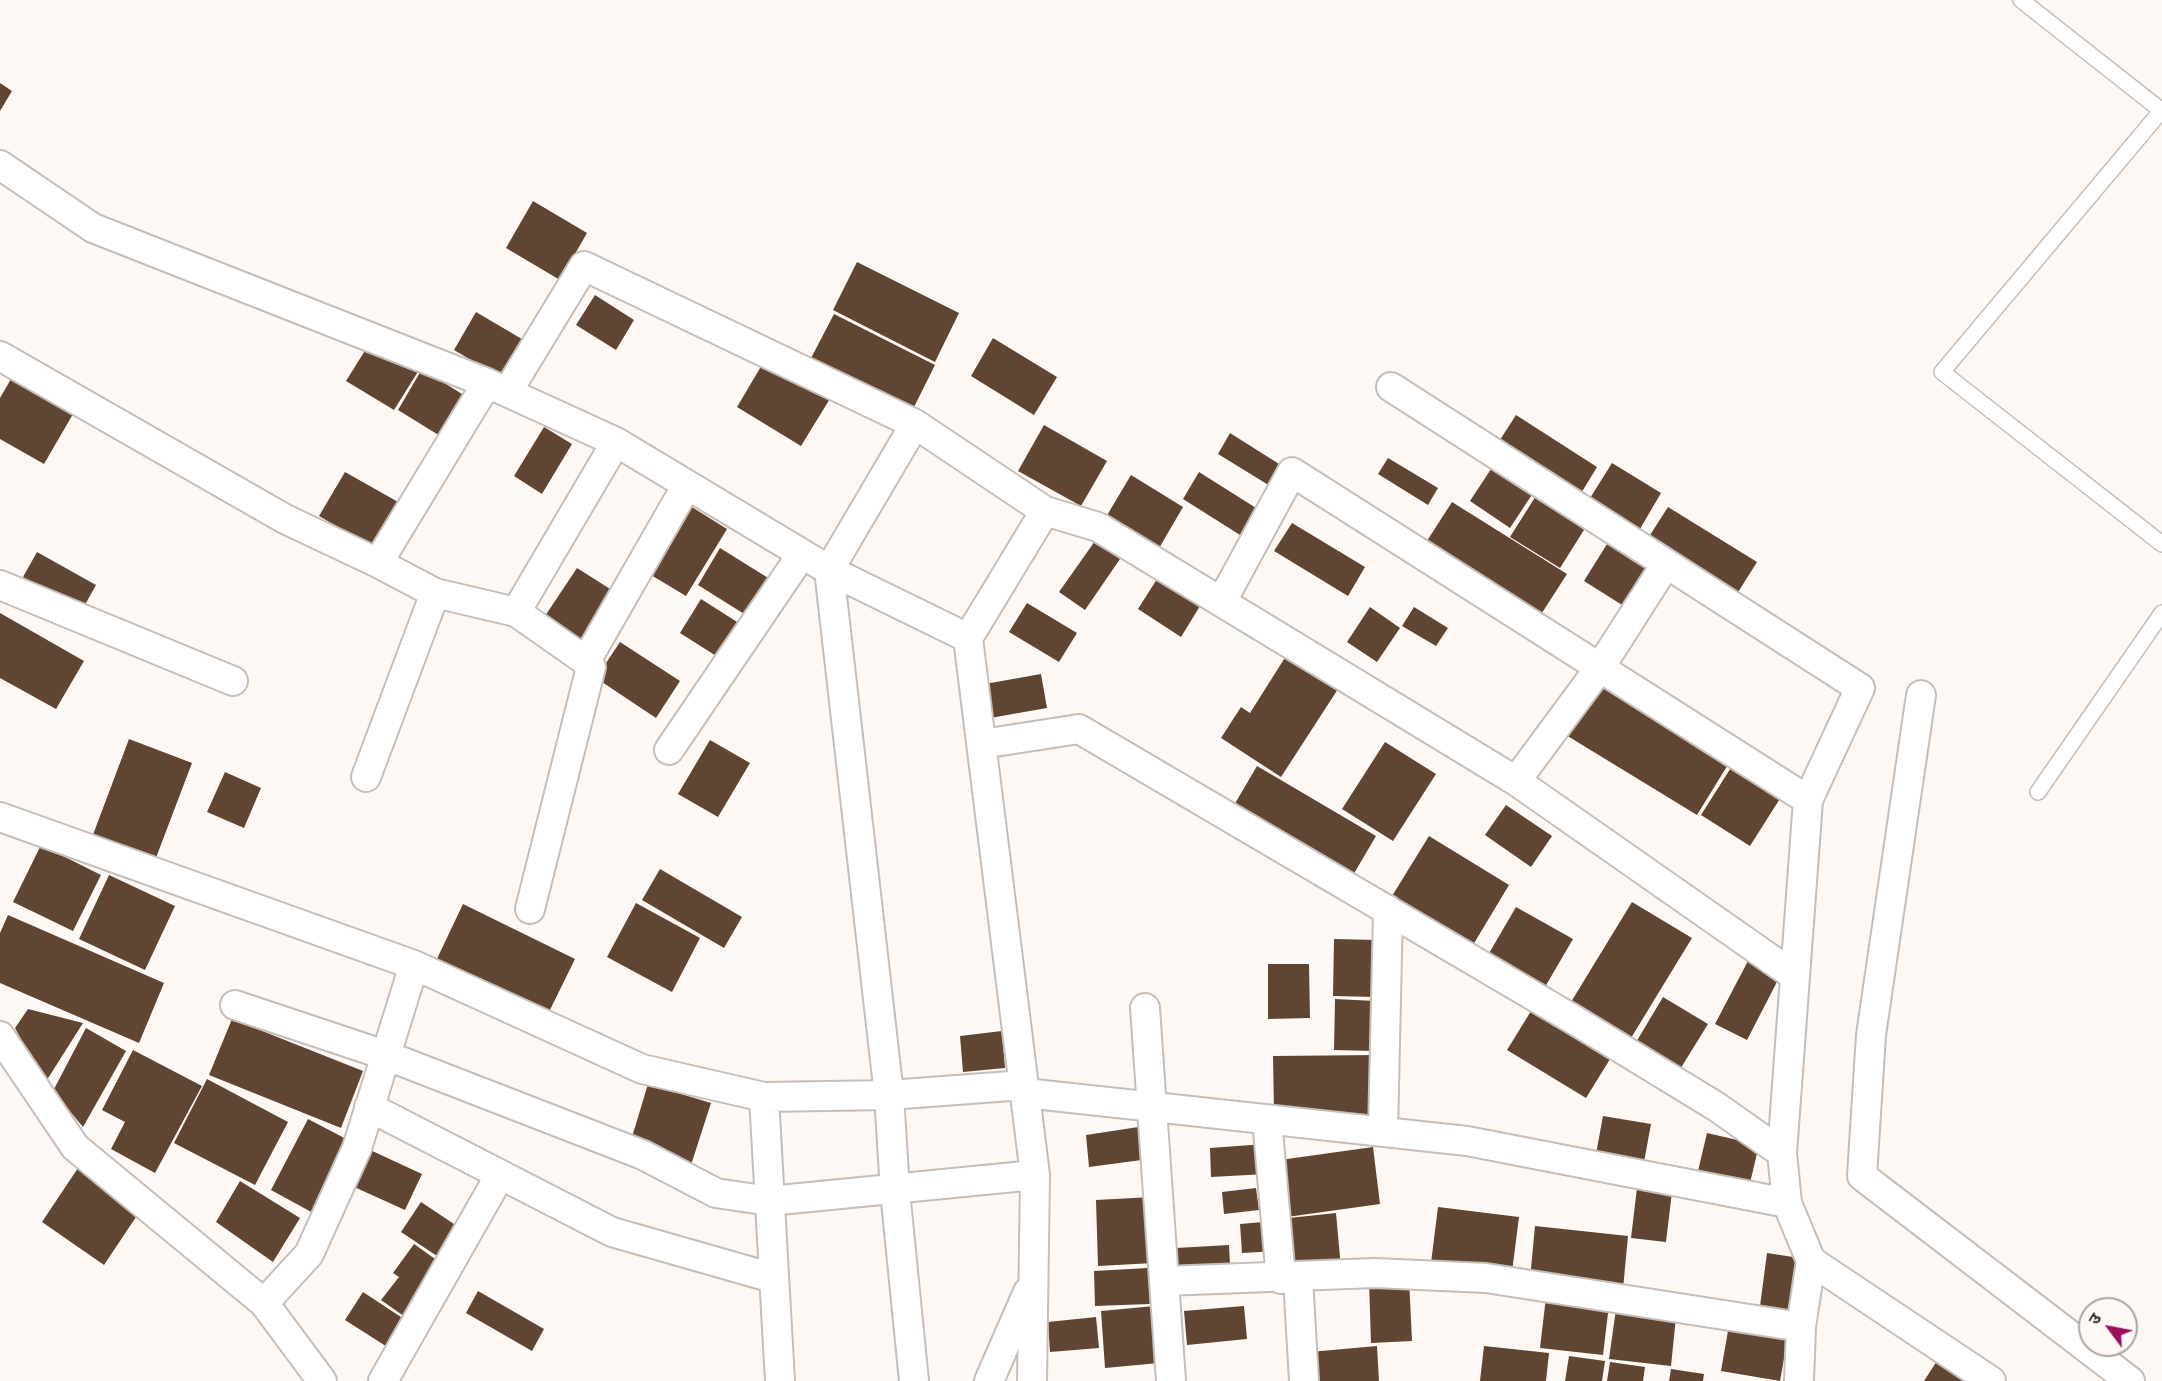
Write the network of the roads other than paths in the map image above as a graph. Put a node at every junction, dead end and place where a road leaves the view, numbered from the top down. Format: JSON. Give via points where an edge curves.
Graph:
{"nodes":[{"id":1,"x":2021,"y":0,"type":"edge"},
{"id":2,"x":2162,"y":111,"type":"edge"},
{"id":3,"x":0,"y":165,"type":"edge"},
{"id":4,"x":0,"y":356,"type":"edge"},
{"id":5,"x":498,"y":387,"type":"junction"},
{"id":6,"x":1391,"y":387,"type":"dead end"},
{"id":7,"x":915,"y":424,"type":"junction"},
{"id":8,"x":616,"y":442,"type":"junction"},
{"id":9,"x":687,"y":485,"type":"junction"},
{"id":10,"x":1045,"y":511,"type":"junction"},
{"id":11,"x":2162,"y":544,"type":"edge"},
{"id":12,"x":802,"y":554,"type":"junction"},
{"id":13,"x":378,"y":563,"type":"junction"},
{"id":14,"x":1666,"y":564,"type":"junction"},
{"id":15,"x":829,"y":570,"type":"junction"},
{"id":16,"x":0,"y":585,"type":"edge"},
{"id":17,"x":435,"y":593,"type":"junction"},
{"id":18,"x":1222,"y":601,"type":"junction"},
{"id":19,"x":516,"y":612,"type":"junction"},
{"id":20,"x":2162,"y":613,"type":"edge"},
{"id":21,"x":968,"y":638,"type":"junction"},
{"id":22,"x":586,"y":661,"type":"junction"},
{"id":23,"x":1600,"y":666,"type":"junction"},
{"id":24,"x":233,"y":681,"type":"dead end"},
{"id":25,"x":1921,"y":695,"type":"dead end"},
{"id":26,"x":982,"y":744,"type":"junction"},
{"id":27,"x":669,"y":750,"type":"dead end"},
{"id":28,"x":366,"y":777,"type":"dead end"},
{"id":29,"x":1516,"y":781,"type":"junction"},
{"id":30,"x":2038,"y":792,"type":"dead end"},
{"id":31,"x":1808,"y":800,"type":"junction"},
{"id":32,"x":0,"y":817,"type":"edge"},
{"id":33,"x":530,"y":909,"type":"dead end"},
{"id":34,"x":1388,"y":910,"type":"junction"},
{"id":35,"x":414,"y":964,"type":"junction"},
{"id":36,"x":1795,"y":976,"type":"junction"},
{"id":37,"x":235,"y":1005,"type":"dead end"},
{"id":38,"x":1145,"y":1008,"type":"dead end"},
{"id":39,"x":0,"y":1036,"type":"edge"},
{"id":40,"x":385,"y":1054,"type":"junction"},
{"id":41,"x":1024,"y":1089,"type":"junction"},
{"id":42,"x":889,"y":1095,"type":"junction"},
{"id":43,"x":764,"y":1097,"type":"junction"},
{"id":44,"x":369,"y":1107,"type":"junction"},
{"id":45,"x":1152,"y":1108,"type":"junction"},
{"id":46,"x":1267,"y":1119,"type":"junction"},
{"id":47,"x":1383,"y":1132,"type":"junction"},
{"id":48,"x":1782,"y":1152,"type":"junction"},
{"id":49,"x":500,"y":1175,"type":"junction"},
{"id":50,"x":1035,"y":1175,"type":"junction"},
{"id":51,"x":894,"y":1191,"type":"junction"},
{"id":52,"x":769,"y":1201,"type":"junction"},
{"id":53,"x":1787,"y":1203,"type":"junction"},
{"id":54,"x":1811,"y":1261,"type":"junction"},
{"id":55,"x":773,"y":1278,"type":"junction"},
{"id":56,"x":1034,"y":1278,"type":"junction"},
{"id":57,"x":1289,"y":1279,"type":"junction"},
{"id":58,"x":1164,"y":1281,"type":"junction"},
{"id":59,"x":264,"y":1303,"type":"junction"},
{"id":60,"x":1802,"y":1327,"type":"junction"},
{"id":61,"x":322,"y":1381,"type":"edge"},
{"id":62,"x":383,"y":1381,"type":"edge"},
{"id":63,"x":780,"y":1381,"type":"edge"},
{"id":64,"x":914,"y":1381,"type":"edge"},
{"id":65,"x":989,"y":1381,"type":"edge"},
{"id":66,"x":1032,"y":1381,"type":"edge"},
{"id":67,"x":1171,"y":1381,"type":"edge"},
{"id":68,"x":1304,"y":1381,"type":"edge"},
{"id":69,"x":1799,"y":1381,"type":"edge"},
{"id":70,"x":1991,"y":1381,"type":"edge"},
{"id":71,"x":2130,"y":1381,"type":"edge"}],
"edges":[{"from":1,"to":2,"type":"lane"},
{"from":2,"to":11,"type":"lane","via":[[1942,372]]},
{"from":3,"to":5,"type":"street","via":[[93,228]]},
{"from":4,"to":13,"type":"street","via":[[285,519]]},
{"from":5,"to":7,"type":"street","via":[[584,266]]},
{"from":5,"to":8,"type":"street"},
{"from":5,"to":13,"type":"street"},
{"from":6,"to":14,"type":"street"},
{"from":7,"to":10,"type":"street"},
{"from":7,"to":15,"type":"street"},
{"from":8,"to":9,"type":"street"},
{"from":8,"to":19,"type":"street"},
{"from":9,"to":12,"type":"street"},
{"from":9,"to":22,"type":"street"},
{"from":10,"to":18,"type":"street","via":[[1098,526]]},
{"from":10,"to":21,"type":"street"},
{"from":12,"to":15,"type":"street"},
{"from":12,"to":27,"type":"street"},
{"from":13,"to":17,"type":"street"},
{"from":14,"to":23,"type":"street"},
{"from":14,"to":31,"type":"street","via":[[1860,688]]},
{"from":15,"to":21,"type":"street"},
{"from":15,"to":42,"type":"street"},
{"from":16,"to":24,"type":"street"},
{"from":17,"to":19,"type":"street"},
{"from":17,"to":28,"type":"street"},
{"from":18,"to":23,"type":"street","via":[[1292,472]]},
{"from":18,"to":29,"type":"street"},
{"from":19,"to":22,"type":"street"},
{"from":20,"to":30,"type":"lane"},
{"from":21,"to":26,"type":"street"},
{"from":22,"to":33,"type":"street","via":[[591,667]]},
{"from":23,"to":29,"type":"street"},
{"from":23,"to":31,"type":"street"},
{"from":25,"to":71,"type":"street","via":[[1871,1035],[1862,1176]]},
{"from":26,"to":34,"type":"street","via":[[1079,729]]},
{"from":26,"to":41,"type":"street"},
{"from":29,"to":36,"type":"street"},
{"from":31,"to":36,"type":"street"},
{"from":32,"to":35,"type":"street"},
{"from":34,"to":47,"type":"street"},
{"from":34,"to":48,"type":"street","via":[[1717,1107]]},
{"from":35,"to":40,"type":"street"},
{"from":35,"to":43,"type":"street","via":[[642,1069]]},
{"from":36,"to":48,"type":"street"},
{"from":37,"to":40,"type":"street"},
{"from":38,"to":45,"type":"street"},
{"from":39,"to":59,"type":"street","via":[[75,1147]]},
{"from":40,"to":44,"type":"street"},
{"from":40,"to":52,"type":"street","via":[[643,1155],[716,1193]]},
{"from":41,"to":42,"type":"street"},
{"from":41,"to":45,"type":"street"},
{"from":41,"to":50,"type":"street"},
{"from":42,"to":43,"type":"street"},
{"from":42,"to":51,"type":"street"},
{"from":43,"to":52,"type":"street"},
{"from":44,"to":49,"type":"street"},
{"from":44,"to":59,"type":"street","via":[[357,1148],[309,1254]]},
{"from":45,"to":46,"type":"street"},
{"from":45,"to":58,"type":"street"},
{"from":46,"to":47,"type":"street"},
{"from":46,"to":57,"type":"street"},
{"from":47,"to":53,"type":"street","via":[[1467,1141]]},
{"from":48,"to":53,"type":"street"},
{"from":49,"to":55,"type":"street","via":[[612,1232]]},
{"from":49,"to":62,"type":"street"},
{"from":50,"to":51,"type":"street"},
{"from":50,"to":56,"type":"street"},
{"from":51,"to":52,"type":"street"},
{"from":51,"to":64,"type":"street"},
{"from":52,"to":55,"type":"street"},
{"from":53,"to":54,"type":"street"},
{"from":54,"to":60,"type":"street"},
{"from":54,"to":70,"type":"street"},
{"from":55,"to":63,"type":"street"},
{"from":56,"to":65,"type":"street"},
{"from":56,"to":66,"type":"street"},
{"from":57,"to":58,"type":"street"},
{"from":57,"to":60,"type":"street","via":[[1375,1273],[1486,1278]]},
{"from":57,"to":68,"type":"street"},
{"from":58,"to":67,"type":"street"},
{"from":59,"to":61,"type":"street"},
{"from":60,"to":69,"type":"street"}]}
